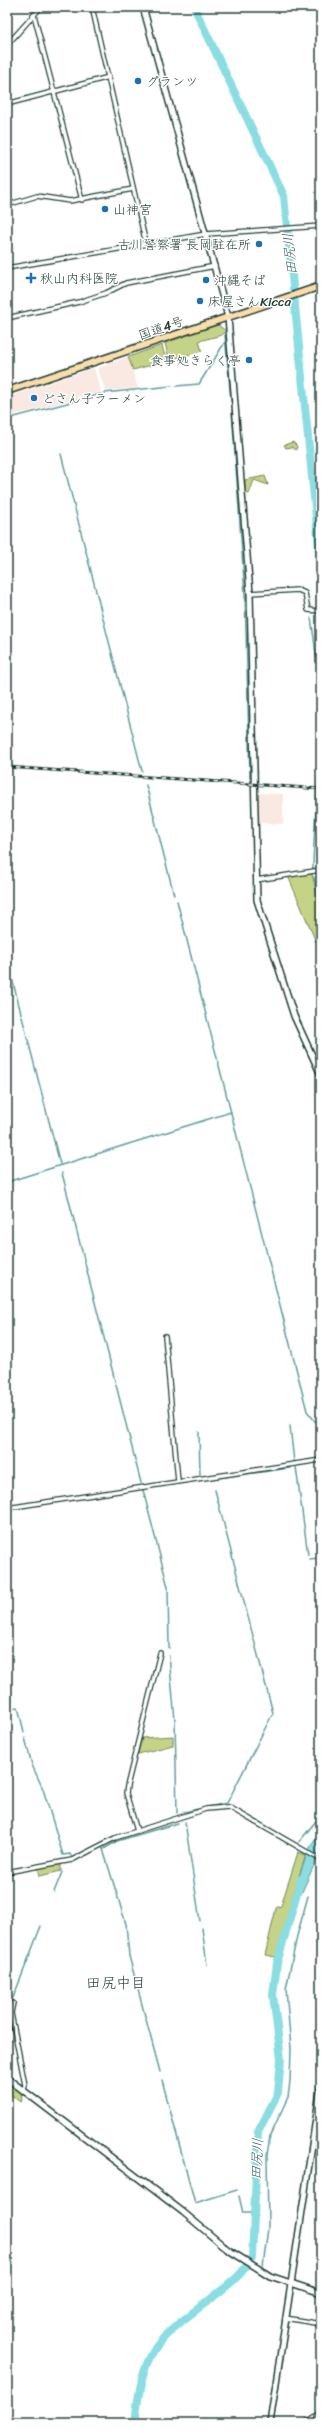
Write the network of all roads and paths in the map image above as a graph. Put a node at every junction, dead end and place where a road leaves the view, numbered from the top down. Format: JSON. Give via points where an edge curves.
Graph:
{"nodes":[{"id":1,"x":41,"y":7,"type":"edge"},
{"id":2,"x":92,"y":7,"type":"edge"},
{"id":3,"x":143,"y":7,"type":"edge"},
{"id":4,"x":34,"y":15,"type":"junction"},
{"id":5,"x":7,"y":45,"type":"edge"},
{"id":6,"x":109,"y":77,"type":"junction"},
{"id":7,"x":54,"y":92,"type":"junction"},
{"id":8,"x":7,"y":104,"type":"edge"},
{"id":9,"x":132,"y":189,"type":"junction"},
{"id":10,"x":82,"y":200,"type":"junction"},
{"id":11,"x":7,"y":205,"type":"edge"},
{"id":12,"x":321,"y":226,"type":"edge"},
{"id":13,"x":206,"y":234,"type":"junction"},
{"id":14,"x":146,"y":244,"type":"junction"},
{"id":15,"x":215,"y":266,"type":"junction"},
{"id":16,"x":7,"y":268,"type":"edge"},
{"id":17,"x":321,"y":286,"type":"edge"},
{"id":18,"x":228,"y":317,"type":"junction"},
{"id":19,"x":7,"y":318,"type":"edge"},
{"id":20,"x":7,"y":391,"type":"edge"},
{"id":21,"x":250,"y":593,"type":"junction"},
{"id":22,"x":321,"y":611,"type":"edge"},
{"id":23,"x":321,"y":870,"type":"edge"},
{"id":24,"x":256,"y":880,"type":"junction"},
{"id":25,"x":321,"y":1075,"type":"edge"},
{"id":26,"x":165,"y":1336,"type":"dead end"},
{"id":27,"x":321,"y":1460,"type":"edge"},
{"id":28,"x":178,"y":1481,"type":"junction"},
{"id":29,"x":7,"y":1508,"type":"edge"},
{"id":30,"x":160,"y":1653,"type":"dead end"},
{"id":31,"x":137,"y":1832,"type":"junction"},
{"id":32,"x":320,"y":1860,"type":"edge"},
{"id":33,"x":7,"y":1872,"type":"edge"},
{"id":34,"x":13,"y":2003,"type":"dead end"},
{"id":35,"x":7,"y":2078,"type":"edge"},
{"id":36,"x":321,"y":2085,"type":"edge"},
{"id":37,"x":24,"y":2090,"type":"junction"},
{"id":38,"x":292,"y":2284,"type":"junction"},
{"id":39,"x":321,"y":2293,"type":"edge"},
{"id":40,"x":285,"y":2318,"type":"junction"},
{"id":41,"x":321,"y":2324,"type":"edge"},
{"id":42,"x":321,"y":2413,"type":"edge"},
{"id":43,"x":311,"y":2419,"type":"junction"},
{"id":44,"x":270,"y":2423,"type":"edge"},
{"id":45,"x":305,"y":2423,"type":"edge"},
{"id":46,"x":314,"y":2423,"type":"edge"}],
"edges":[{"from":1,"to":4,"type":"street"},
{"from":2,"to":6,"type":"street"},
{"from":3,"to":13,"type":"street"},
{"from":4,"to":5,"type":"street"},
{"from":4,"to":7,"type":"street"},
{"from":6,"to":7,"type":"street"},
{"from":6,"to":9,"type":"street"},
{"from":7,"to":8,"type":"street"},
{"from":7,"to":10,"type":"street"},
{"from":9,"to":10,"type":"street"},
{"from":9,"to":14,"type":"street"},
{"from":10,"to":11,"type":"street","via":[[70,201],[37,196]]},
{"from":12,"to":13,"type":"street"},
{"from":13,"to":14,"type":"street"},
{"from":13,"to":15,"type":"street"},
{"from":14,"to":16,"type":"street"},
{"from":15,"to":18,"type":"street"},
{"from":15,"to":19,"type":"street","via":[[126,283],[85,300]]},
{"from":17,"to":18,"type":"highway","name":"国道4号"},
{"from":18,"to":20,"type":"highway","name":"国道4号"},
{"from":18,"to":21,"type":"street"},
{"from":21,"to":22,"type":"street","via":[[298,590],[305,593],[308,610]]},
{"from":21,"to":24,"type":"street"},
{"from":23,"to":24,"type":"street"},
{"from":24,"to":25,"type":"street","via":[[260,914],[306,1044]]},
{"from":26,"to":28,"type":"street"},
{"from":27,"to":28,"type":"street"},
{"from":28,"to":29,"type":"street"},
{"from":30,"to":31,"type":"street","via":[[126,1793]]},
{"from":31,"to":32,"type":"street","via":[[206,1809],[229,1807]]},
{"from":31,"to":33,"type":"street","via":[[115,1838],[72,1860]]},
{"from":34,"to":37,"type":"street","via":[[11,2013],[26,2085]]},
{"from":35,"to":37,"type":"street"},
{"from":36,"to":38,"type":"street"},
{"from":37,"to":38,"type":"street","via":[[183,2212],[213,2239],[255,2268]]},
{"from":38,"to":39,"type":"street"},
{"from":38,"to":40,"type":"street"},
{"from":40,"to":41,"type":"street"},
{"from":40,"to":44,"type":"street"},
{"from":42,"to":43,"type":"street"},
{"from":43,"to":45,"type":"street"},
{"from":43,"to":46,"type":"street"}]}
